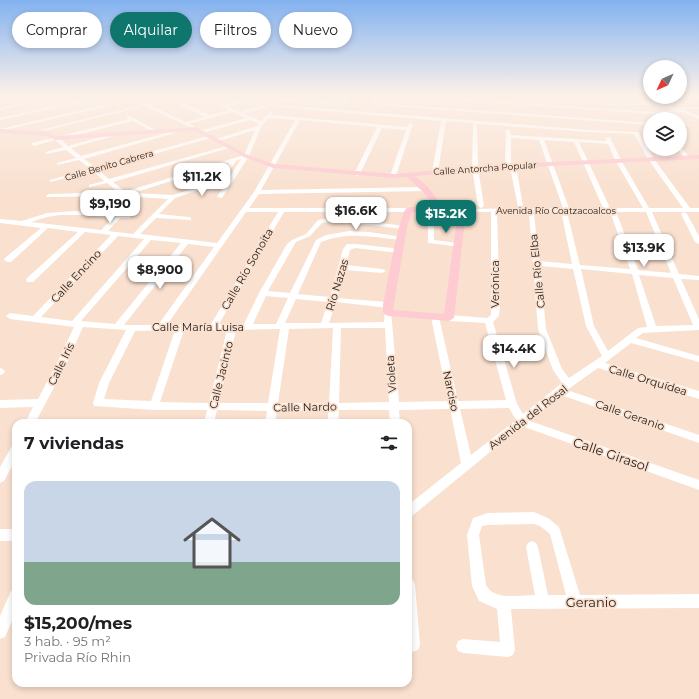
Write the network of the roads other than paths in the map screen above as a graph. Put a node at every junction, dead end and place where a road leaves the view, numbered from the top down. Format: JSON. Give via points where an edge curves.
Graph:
{"nodes":[{"id":1,"x":380,"y":126,"type":"edge"},
{"id":2,"x":14,"y":127,"type":"edge"},
{"id":3,"x":39,"y":127,"type":"edge"},
{"id":4,"x":66,"y":127,"type":"edge"},
{"id":5,"x":102,"y":127,"type":"edge"},
{"id":6,"x":147,"y":127,"type":"edge"},
{"id":7,"x":184,"y":127,"type":"junction"},
{"id":8,"x":217,"y":127,"type":"edge"},
{"id":9,"x":255,"y":127,"type":"edge"},
{"id":10,"x":260,"y":127,"type":"edge"},
{"id":11,"x":294,"y":127,"type":"edge"},
{"id":12,"x":389,"y":127,"type":"edge"},
{"id":13,"x":443,"y":127,"type":"edge"},
{"id":14,"x":475,"y":127,"type":"edge"},
{"id":15,"x":507,"y":127,"type":"dead end"},
{"id":16,"x":535,"y":127,"type":"edge"},
{"id":17,"x":410,"y":128,"type":"joint"},
{"id":18,"x":0,"y":130,"type":"edge"},
{"id":19,"x":199,"y":131,"type":"junction"},
{"id":20,"x":46,"y":132,"type":"junction"},
{"id":21,"x":157,"y":132,"type":"junction"},
{"id":22,"x":605,"y":132,"type":"junction"},
{"id":23,"x":118,"y":134,"type":"junction"},
{"id":24,"x":508,"y":136,"type":"junction"},
{"id":25,"x":55,"y":138,"type":"junction"},
{"id":26,"x":214,"y":138,"type":"junction"},
{"id":27,"x":541,"y":138,"type":"junction"},
{"id":28,"x":576,"y":141,"type":"junction"},
{"id":29,"x":610,"y":143,"type":"junction"},
{"id":30,"x":34,"y":144,"type":"dead end"},
{"id":31,"x":229,"y":147,"type":"junction"},
{"id":32,"x":67,"y":148,"type":"junction"},
{"id":33,"x":48,"y":153,"type":"dead end"},
{"id":34,"x":246,"y":156,"type":"junction"},
{"id":35,"x":699,"y":157,"type":"edge"},
{"id":36,"x":686,"y":158,"type":"joint"},
{"id":37,"x":79,"y":159,"type":"junction"},
{"id":38,"x":234,"y":160,"type":"junction"},
{"id":39,"x":618,"y":160,"type":"junction"},
{"id":40,"x":651,"y":160,"type":"junction"},
{"id":41,"x":584,"y":161,"type":"junction"},
{"id":42,"x":549,"y":163,"type":"junction"},
{"id":43,"x":59,"y":164,"type":"dead end"},
{"id":44,"x":272,"y":166,"type":"junction"},
{"id":45,"x":511,"y":166,"type":"junction"},
{"id":46,"x":475,"y":168,"type":"junction"},
{"id":47,"x":93,"y":169,"type":"junction"},
{"id":48,"x":435,"y":172,"type":"junction"},
{"id":49,"x":357,"y":174,"type":"junction"},
{"id":50,"x":409,"y":175,"type":"junction"},
{"id":51,"x":393,"y":176,"type":"junction"},
{"id":52,"x":108,"y":180,"type":"junction"},
{"id":53,"x":52,"y":181,"type":"dead end"},
{"id":54,"x":91,"y":186,"type":"dead end"},
{"id":55,"x":425,"y":189,"type":"junction"},
{"id":56,"x":257,"y":192,"type":"junction"},
{"id":57,"x":124,"y":194,"type":"junction"},
{"id":58,"x":49,"y":196,"type":"dead end"},
{"id":59,"x":173,"y":197,"type":"junction"},
{"id":60,"x":220,"y":197,"type":"dead end"},
{"id":61,"x":481,"y":206,"type":"dead end"},
{"id":62,"x":520,"y":206,"type":"dead end"},
{"id":63,"x":441,"y":209,"type":"junction"},
{"id":64,"x":244,"y":210,"type":"junction"},
{"id":65,"x":282,"y":210,"type":"junction"},
{"id":66,"x":409,"y":210,"type":"junction"},
{"id":67,"x":462,"y":210,"type":"junction"},
{"id":68,"x":494,"y":210,"type":"junction"},
{"id":69,"x":699,"y":210,"type":"edge"},
{"id":70,"x":648,"y":212,"type":"junction"},
{"id":71,"x":686,"y":212,"type":"junction"},
{"id":72,"x":566,"y":213,"type":"junction"},
{"id":73,"x":611,"y":213,"type":"junction"},
{"id":74,"x":530,"y":214,"type":"dead end"},
{"id":75,"x":118,"y":216,"type":"junction"},
{"id":76,"x":155,"y":216,"type":"junction"},
{"id":77,"x":128,"y":217,"type":"dead end"},
{"id":78,"x":189,"y":219,"type":"dead end"},
{"id":79,"x":0,"y":221,"type":"edge"},
{"id":80,"x":20,"y":224,"type":"junction"},
{"id":81,"x":431,"y":226,"type":"dead end"},
{"id":82,"x":46,"y":227,"type":"junction"},
{"id":83,"x":403,"y":227,"type":"junction"},
{"id":84,"x":83,"y":231,"type":"junction"},
{"id":85,"x":103,"y":232,"type":"junction"},
{"id":86,"x":116,"y":234,"type":"junction"},
{"id":87,"x":134,"y":236,"type":"junction"},
{"id":88,"x":149,"y":238,"type":"junction"},
{"id":89,"x":401,"y":238,"type":"junction"},
{"id":90,"x":186,"y":242,"type":"junction"},
{"id":91,"x":699,"y":242,"type":"edge"},
{"id":92,"x":218,"y":245,"type":"junction"},
{"id":93,"x":458,"y":245,"type":"junction"},
{"id":94,"x":400,"y":251,"type":"junction"},
{"id":95,"x":8,"y":260,"type":"dead end"},
{"id":96,"x":536,"y":263,"type":"junction"},
{"id":97,"x":342,"y":267,"type":"junction"},
{"id":98,"x":576,"y":267,"type":"junction"},
{"id":99,"x":382,"y":271,"type":"dead end"},
{"id":100,"x":635,"y":273,"type":"junction"},
{"id":101,"x":677,"y":276,"type":"junction"},
{"id":102,"x":699,"y":278,"type":"edge"},
{"id":103,"x":30,"y":280,"type":"dead end"},
{"id":104,"x":263,"y":292,"type":"junction"},
{"id":105,"x":293,"y":295,"type":"junction"},
{"id":106,"x":334,"y":299,"type":"junction"},
{"id":107,"x":388,"y":309,"type":"junction"},
{"id":108,"x":10,"y":316,"type":"dead end"},
{"id":109,"x":435,"y":317,"type":"junction"},
{"id":110,"x":36,"y":318,"type":"junction"},
{"id":111,"x":449,"y":318,"type":"junction"},
{"id":112,"x":490,"y":321,"type":"junction"},
{"id":113,"x":77,"y":324,"type":"junction"},
{"id":114,"x":388,"y":325,"type":"junction"},
{"id":115,"x":118,"y":326,"type":"junction"},
{"id":116,"x":324,"y":326,"type":"junction"},
{"id":117,"x":337,"y":326,"type":"junction"},
{"id":118,"x":161,"y":327,"type":"junction"},
{"id":119,"x":232,"y":327,"type":"junction"},
{"id":120,"x":247,"y":327,"type":"junction"},
{"id":121,"x":282,"y":327,"type":"junction"},
{"id":122,"x":698,"y":327,"type":"edge"},
{"id":123,"x":132,"y":328,"type":"junction"},
{"id":124,"x":180,"y":328,"type":"junction"},
{"id":125,"x":213,"y":328,"type":"junction"},
{"id":126,"x":652,"y":328,"type":"junction"},
{"id":127,"x":628,"y":339,"type":"junction"},
{"id":128,"x":607,"y":357,"type":"junction"},
{"id":129,"x":699,"y":359,"type":"edge"},
{"id":130,"x":597,"y":364,"type":"junction"},
{"id":131,"x":564,"y":388,"type":"junction"},
{"id":132,"x":699,"y":395,"type":"edge"},
{"id":133,"x":41,"y":403,"type":"junction"},
{"id":134,"x":0,"y":404,"type":"edge"},
{"id":135,"x":512,"y":404,"type":"junction"},
{"id":136,"x":454,"y":405,"type":"junction"},
{"id":137,"x":154,"y":406,"type":"junction"},
{"id":138,"x":213,"y":406,"type":"junction"},
{"id":139,"x":394,"y":406,"type":"junction"},
{"id":140,"x":334,"y":407,"type":"junction"},
{"id":141,"x":272,"y":408,"type":"junction"},
{"id":142,"x":32,"y":419,"type":"edge"},
{"id":143,"x":210,"y":419,"type":"edge"},
{"id":144,"x":271,"y":419,"type":"edge"},
{"id":145,"x":333,"y":419,"type":"edge"},
{"id":146,"x":395,"y":419,"type":"edge"},
{"id":147,"x":522,"y":422,"type":"junction"},
{"id":148,"x":699,"y":439,"type":"edge"},
{"id":149,"x":12,"y":456,"type":"edge"},
{"id":150,"x":467,"y":464,"type":"junction"},
{"id":151,"x":0,"y":478,"type":"edge"},
{"id":152,"x":699,"y":485,"type":"edge"},
{"id":153,"x":412,"y":509,"type":"edge"},
{"id":154,"x":0,"y":535,"type":"edge"},
{"id":155,"x":12,"y":535,"type":"edge"},
{"id":156,"x":532,"y":547,"type":"dead end"},
{"id":157,"x":699,"y":601,"type":"edge"},
{"id":158,"x":503,"y":602,"type":"junction"},
{"id":159,"x":543,"y":602,"type":"junction"},
{"id":160,"x":575,"y":602,"type":"junction"},
{"id":161,"x":12,"y":605,"type":"edge"},
{"id":162,"x":0,"y":632,"type":"edge"},
{"id":163,"x":412,"y":638,"type":"edge"},
{"id":164,"x":413,"y":645,"type":"dead end"},
{"id":165,"x":463,"y":646,"type":"dead end"}],
"edges":[{"from":1,"to":49,"type":"street"},
{"from":2,"to":18,"type":"street"},
{"from":3,"to":20,"type":"street"},
{"from":4,"to":20,"type":"street"},
{"from":5,"to":25,"type":"street"},
{"from":6,"to":21,"type":"street"},
{"from":7,"to":19,"type":"main road"},
{"from":7,"to":21,"type":"main road"},
{"from":7,"to":37,"type":"street"},
{"from":8,"to":19,"type":"street"},
{"from":9,"to":26,"type":"street","name":"Calle Benito Cabrera"},
{"from":10,"to":34,"type":"street"},
{"from":11,"to":44,"type":"street"},
{"from":12,"to":17,"type":"street"},
{"from":13,"to":48,"type":"street"},
{"from":14,"to":46,"type":"street"},
{"from":15,"to":24,"type":"street"},
{"from":16,"to":22,"type":"street"},
{"from":17,"to":51,"type":"street"},
{"from":18,"to":20,"type":"main road"},
{"from":19,"to":26,"type":"main road","name":"Calle Antorcha Popular"},
{"from":20,"to":25,"type":"main road"},
{"from":21,"to":23,"type":"main road"},
{"from":22,"to":29,"type":"street"},
{"from":22,"to":40,"type":"street","via":[[636,133]]},
{"from":23,"to":25,"type":"main road"},
{"from":23,"to":32,"type":"street"},
{"from":24,"to":27,"type":"street"},
{"from":24,"to":45,"type":"street"},
{"from":25,"to":30,"type":"street"},
{"from":25,"to":32,"type":"street"},
{"from":26,"to":31,"type":"main road","name":"Calle Antorcha Popular"},
{"from":26,"to":47,"type":"street","name":"Calle Benito Cabrera"},
{"from":27,"to":28,"type":"street"},
{"from":27,"to":42,"type":"street"},
{"from":28,"to":29,"type":"street"},
{"from":28,"to":41,"type":"street"},
{"from":29,"to":39,"type":"street"},
{"from":31,"to":34,"type":"main road","name":"Calle Antorcha Popular"},
{"from":31,"to":52,"type":"street"},
{"from":32,"to":33,"type":"street"},
{"from":32,"to":37,"type":"street"},
{"from":34,"to":38,"type":"street"},
{"from":34,"to":44,"type":"main road","name":"Calle Antorcha Popular"},
{"from":34,"to":60,"type":"street"},
{"from":35,"to":36,"type":"main road","name":"Calle Antorcha Popular"},
{"from":36,"to":40,"type":"main road","name":"Calle Antorcha Popular"},
{"from":37,"to":43,"type":"street"},
{"from":37,"to":47,"type":"street"},
{"from":38,"to":57,"type":"street"},
{"from":38,"to":59,"type":"street","via":[[219,182]]},
{"from":39,"to":40,"type":"main road","name":"Calle Antorcha Popular"},
{"from":39,"to":41,"type":"main road","name":"Calle Antorcha Popular"},
{"from":39,"to":70,"type":"street"},
{"from":40,"to":71,"type":"street"},
{"from":41,"to":42,"type":"main road","name":"Calle Antorcha Popular"},
{"from":41,"to":73,"type":"street"},
{"from":42,"to":45,"type":"main road","name":"Calle Antorcha Popular"},
{"from":42,"to":72,"type":"street"},
{"from":44,"to":49,"type":"main road","name":"Calle Antorcha Popular"},
{"from":44,"to":56,"type":"street"},
{"from":45,"to":46,"type":"main road","name":"Calle Antorcha Popular"},
{"from":45,"to":62,"type":"street"},
{"from":46,"to":48,"type":"main road","name":"Calle Antorcha Popular"},
{"from":46,"to":61,"type":"street"},
{"from":47,"to":52,"type":"street"},
{"from":47,"to":53,"type":"street","name":"Calle Benito Cabrera"},
{"from":48,"to":50,"type":"main road","name":"Calle Antorcha Popular"},
{"from":49,"to":51,"type":"main road","name":"Calle Antorcha Popular"},
{"from":50,"to":51,"type":"main road","name":"Calle Antorcha Popular"},
{"from":50,"to":55,"type":"main road"},
{"from":52,"to":54,"type":"street"},
{"from":52,"to":57,"type":"street"},
{"from":55,"to":56,"type":"street"},
{"from":55,"to":63,"type":"main road"},
{"from":56,"to":64,"type":"street"},
{"from":57,"to":58,"type":"street"},
{"from":57,"to":59,"type":"street"},
{"from":59,"to":76,"type":"street"},
{"from":63,"to":66,"type":"main road","name":"Avenida Río Coatzacoalcos"},
{"from":63,"to":67,"type":"main road","name":"Avenida Río Coatzacoalcos"},
{"from":64,"to":65,"type":"street","name":"Avenida Río Coatzacoalcos"},
{"from":64,"to":92,"type":"street"},
{"from":65,"to":66,"type":"street","name":"Avenida Río Coatzacoalcos"},
{"from":65,"to":125,"type":"street","name":"Calle Río Sonoita"},
{"from":66,"to":83,"type":"main road"},
{"from":67,"to":68,"type":"street","name":"Avenida Río Coatzacoalcos"},
{"from":67,"to":93,"type":"main road"},
{"from":68,"to":72,"type":"street","name":"Avenida Río Coatzacoalcos"},
{"from":68,"to":112,"type":"street","name":"Verónica","via":[[496,306],[495,316]]},
{"from":69,"to":71,"type":"street","name":"Avenida Río Coatzacoalcos"},
{"from":70,"to":71,"type":"street","name":"Avenida Río Coatzacoalcos"},
{"from":70,"to":73,"type":"street","name":"Avenida Río Coatzacoalcos"},
{"from":70,"to":101,"type":"street"},
{"from":71,"to":91,"type":"street"},
{"from":72,"to":73,"type":"street","name":"Avenida Río Coatzacoalcos"},
{"from":72,"to":98,"type":"street"},
{"from":73,"to":100,"type":"street"},
{"from":74,"to":96,"type":"street","name":"Calle Río Elba"},
{"from":75,"to":77,"type":"street"},
{"from":75,"to":80,"type":"street","via":[[56,214]]},
{"from":75,"to":85,"type":"street"},
{"from":76,"to":78,"type":"street"},
{"from":76,"to":87,"type":"street"},
{"from":79,"to":80,"type":"street"},
{"from":80,"to":82,"type":"street"},
{"from":81,"to":93,"type":"street","via":[[430,242]]},
{"from":82,"to":84,"type":"street"},
{"from":82,"to":95,"type":"street"},
{"from":83,"to":89,"type":"main road"},
{"from":83,"to":104,"type":"street","via":[[334,219],[320,221],[308,235],[294,241]]},
{"from":84,"to":85,"type":"street"},
{"from":84,"to":103,"type":"street"},
{"from":85,"to":86,"type":"street"},
{"from":86,"to":87,"type":"street"},
{"from":86,"to":110,"type":"street","name":"Calle Encino"},
{"from":87,"to":88,"type":"street"},
{"from":88,"to":90,"type":"street"},
{"from":88,"to":113,"type":"street","name":"Calle Iris"},
{"from":89,"to":94,"type":"main road"},
{"from":89,"to":105,"type":"street","via":[[346,232],[330,235],[318,241]]},
{"from":90,"to":92,"type":"street"},
{"from":90,"to":115,"type":"street"},
{"from":92,"to":118,"type":"street"},
{"from":93,"to":111,"type":"main road"},
{"from":94,"to":97,"type":"street","name":"Río Nazas","via":[[350,246]]},
{"from":94,"to":107,"type":"main road"},
{"from":96,"to":98,"type":"street"},
{"from":96,"to":131,"type":"street","name":"Calle Río Elba","via":[[542,329]]},
{"from":97,"to":99,"type":"street"},
{"from":97,"to":106,"type":"street","name":"Río Nazas"},
{"from":98,"to":100,"type":"street"},
{"from":98,"to":128,"type":"street","via":[[590,326]]},
{"from":100,"to":101,"type":"street"},
{"from":100,"to":126,"type":"street"},
{"from":101,"to":102,"type":"street"},
{"from":101,"to":122,"type":"street"},
{"from":104,"to":105,"type":"street"},
{"from":104,"to":120,"type":"street"},
{"from":105,"to":106,"type":"street"},
{"from":105,"to":121,"type":"street"},
{"from":106,"to":107,"type":"street"},
{"from":106,"to":116,"type":"street","name":"Río Nazas"},
{"from":107,"to":109,"type":"main road"},
{"from":107,"to":114,"type":"street","name":"Violeta"},
{"from":108,"to":110,"type":"street","name":"Calle María Luisa"},
{"from":109,"to":111,"type":"main road"},
{"from":109,"to":136,"type":"street","name":"Narciso"},
{"from":110,"to":113,"type":"street","name":"Calle María Luisa"},
{"from":111,"to":112,"type":"street"},
{"from":112,"to":135,"type":"street","name":"Verónica"},
{"from":113,"to":115,"type":"street","name":"Calle María Luisa"},
{"from":113,"to":133,"type":"street","name":"Calle Iris","via":[[62,363]]},
{"from":114,"to":117,"type":"street","name":"Calle María Luisa"},
{"from":114,"to":139,"type":"street","name":"Violeta"},
{"from":115,"to":123,"type":"street","name":"Calle María Luisa"},
{"from":116,"to":117,"type":"street","name":"Calle María Luisa"},
{"from":116,"to":121,"type":"street","name":"Calle María Luisa"},
{"from":117,"to":140,"type":"street"},
{"from":118,"to":123,"type":"street","name":"Calle María Luisa"},
{"from":118,"to":124,"type":"street","name":"Calle María Luisa"},
{"from":119,"to":120,"type":"street","name":"Calle María Luisa"},
{"from":119,"to":125,"type":"street","name":"Calle María Luisa"},
{"from":119,"to":138,"type":"street","name":"Calle Jacinto"},
{"from":120,"to":121,"type":"street","name":"Calle María Luisa"},
{"from":121,"to":141,"type":"street"},
{"from":122,"to":126,"type":"street","name":"Avenida del Rosal"},
{"from":123,"to":137,"type":"street","name":"Calle Nardo","via":[[104,383],[98,403]]},
{"from":124,"to":125,"type":"street","name":"Calle María Luisa"},
{"from":124,"to":137,"type":"street"},
{"from":126,"to":127,"type":"street","name":"Avenida del Rosal","via":[[641,330]]},
{"from":127,"to":128,"type":"street","name":"Avenida del Rosal"},
{"from":127,"to":129,"type":"street"},
{"from":128,"to":130,"type":"street","name":"Avenida del Rosal"},
{"from":130,"to":131,"type":"street","name":"Avenida del Rosal"},
{"from":130,"to":132,"type":"street","name":"Calle Orquídea"},
{"from":131,"to":147,"type":"street","name":"Avenida del Rosal"},
{"from":131,"to":148,"type":"street","name":"Calle Geranio"},
{"from":133,"to":134,"type":"street"},
{"from":133,"to":142,"type":"street","name":"Calle Iris"},
{"from":135,"to":136,"type":"street","name":"Calle Nardo"},
{"from":135,"to":147,"type":"street","name":"Verónica"},
{"from":136,"to":139,"type":"street","name":"Calle Nardo"},
{"from":136,"to":150,"type":"street","name":"Narciso"},
{"from":137,"to":138,"type":"street","name":"Calle Nardo"},
{"from":138,"to":141,"type":"street","name":"Calle Nardo"},
{"from":138,"to":143,"type":"street","name":"Calle Jacinto"},
{"from":139,"to":140,"type":"street","name":"Calle Nardo"},
{"from":139,"to":146,"type":"street","name":"Violeta"},
{"from":140,"to":141,"type":"street","name":"Calle Nardo"},
{"from":140,"to":145,"type":"street"},
{"from":141,"to":144,"type":"street"},
{"from":147,"to":150,"type":"street","name":"Avenida del Rosal"},
{"from":147,"to":152,"type":"street","name":"Calle Girasol"},
{"from":149,"to":151,"type":"street"},
{"from":150,"to":153,"type":"street","name":"Avenida del Rosal"},
{"from":154,"to":155,"type":"street"},
{"from":156,"to":159,"type":"street"},
{"from":157,"to":160,"type":"street","name":"Geranio"},
{"from":158,"to":159,"type":"street","name":"Geranio"},
{"from":158,"to":160,"type":"street","name":"Geranio","via":[[495,602],[484,596],[479,586],[473,535],[477,522],[488,519],[534,518],[555,531]]},
{"from":158,"to":165,"type":"street","via":[[508,650]]},
{"from":159,"to":160,"type":"street","name":"Geranio"},
{"from":161,"to":162,"type":"street"},
{"from":163,"to":164,"type":"street"}]}
